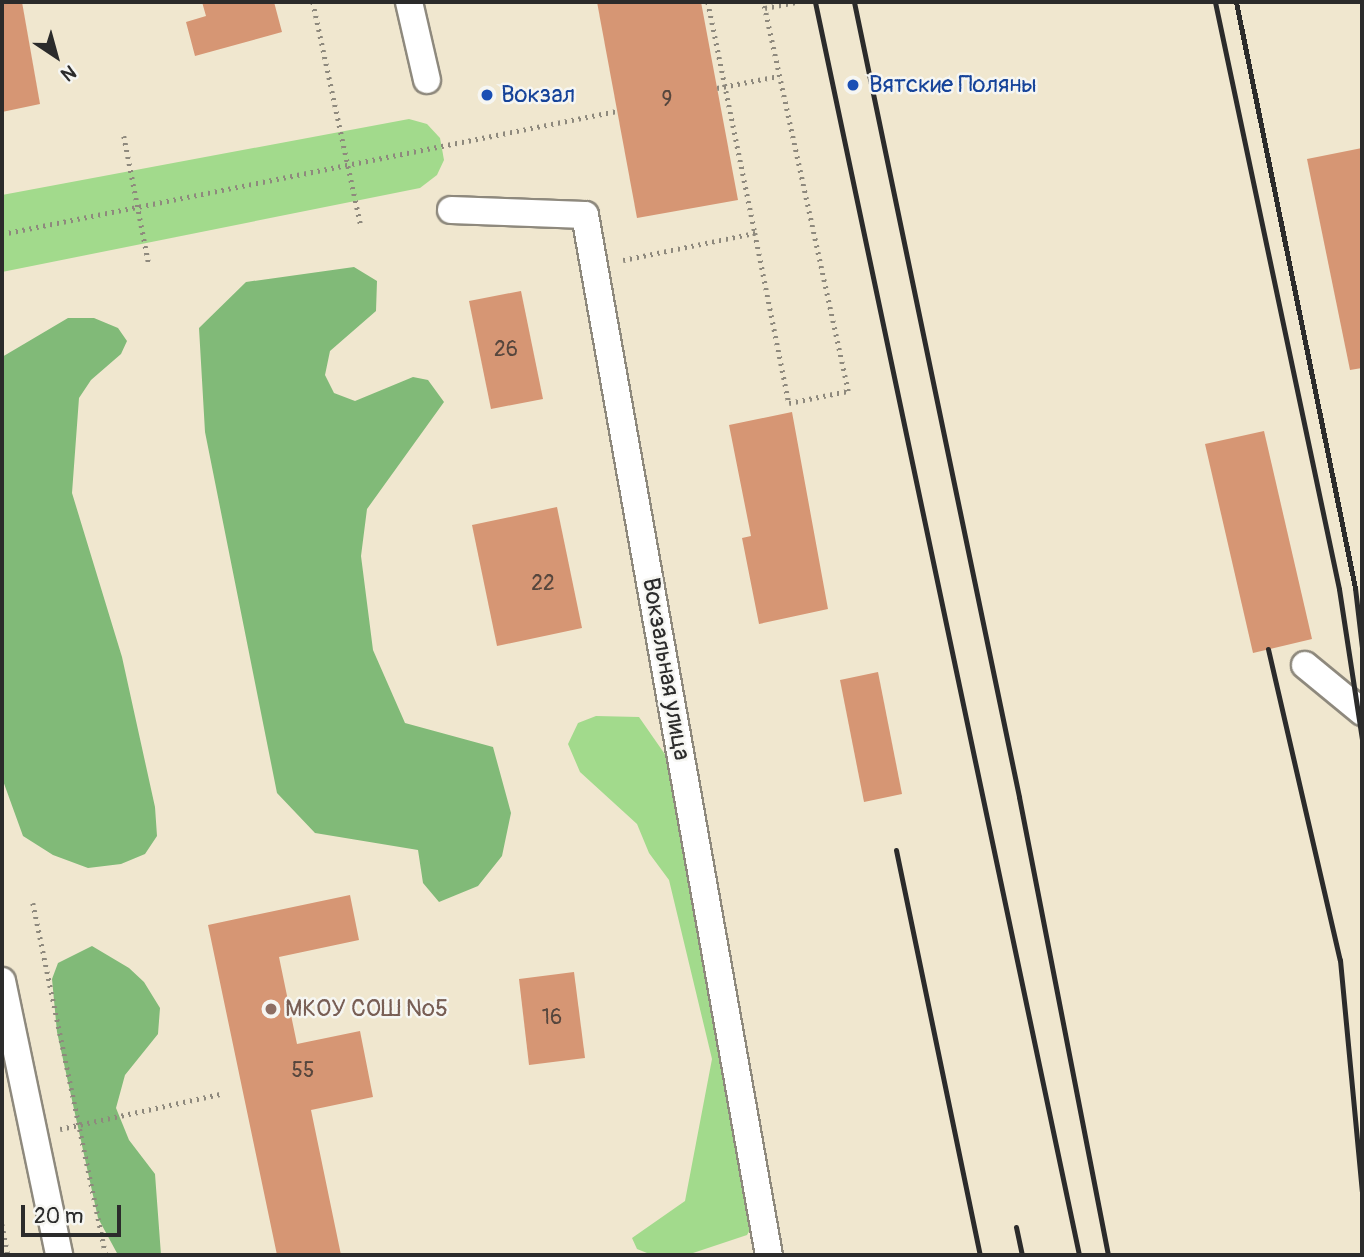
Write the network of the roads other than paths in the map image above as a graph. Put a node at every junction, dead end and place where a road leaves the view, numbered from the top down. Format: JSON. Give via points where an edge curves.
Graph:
{"nodes":[{"id":1,"x":409,"y":2,"type":"edge"},
{"id":2,"x":427,"y":80,"type":"dead end"},
{"id":3,"x":451,"y":210,"type":"dead end"},
{"id":4,"x":1305,"y":665,"type":"dead end"},
{"id":5,"x":1362,"y":712,"type":"edge"},
{"id":6,"x":2,"y":981,"type":"edge"},
{"id":7,"x":59,"y":1255,"type":"edge"},
{"id":8,"x":769,"y":1255,"type":"edge"}],
"edges":[{"from":1,"to":2,"type":"street"},
{"from":3,"to":8,"type":"street","name":"Вокзальная улица","via":[[585,215]]},
{"from":4,"to":5,"type":"street"},
{"from":6,"to":7,"type":"street"}]}
